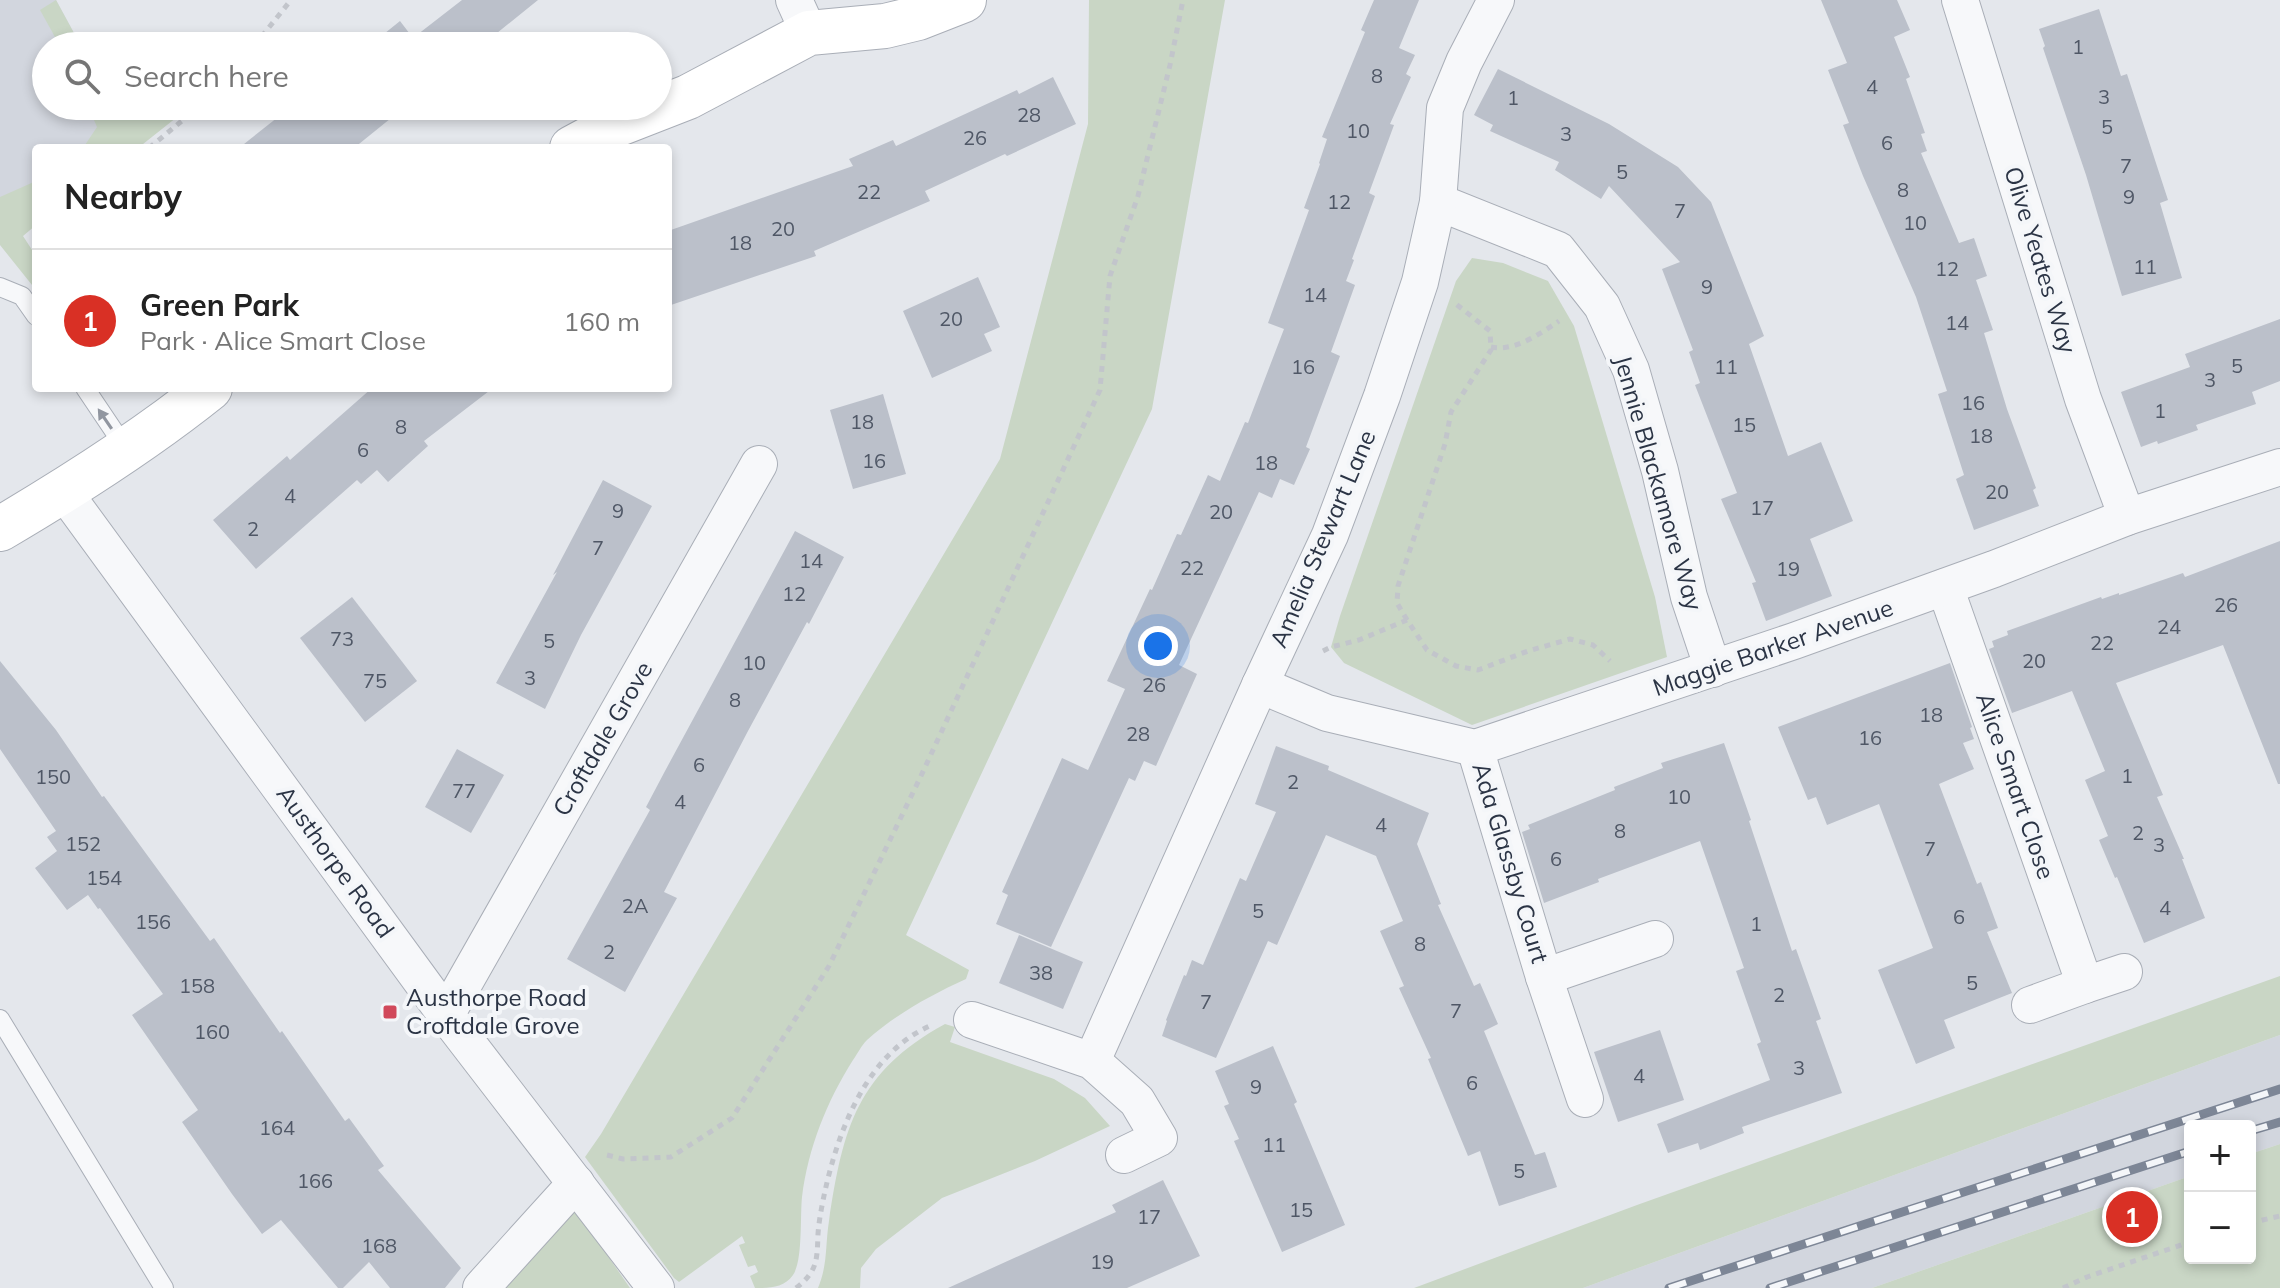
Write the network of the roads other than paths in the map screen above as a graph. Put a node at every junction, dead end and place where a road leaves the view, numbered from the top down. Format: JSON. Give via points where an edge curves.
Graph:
{"nodes":[{"id":1,"x":964,"y":0,"type":"edge"},
{"id":2,"x":1496,"y":0,"type":"edge"},
{"id":3,"x":1960,"y":0,"type":"edge"},
{"id":4,"x":801,"y":17,"type":"edge"},
{"id":5,"x":672,"y":103,"type":"edge"},
{"id":6,"x":629,"y":120,"type":"edge"},
{"id":7,"x":579,"y":144,"type":"edge"},
{"id":8,"x":1438,"y":202,"type":"junction"},
{"id":9,"x":0,"y":287,"type":"edge"},
{"id":10,"x":32,"y":310,"type":"edge"},
{"id":11,"x":88,"y":392,"type":"edge"},
{"id":12,"x":205,"y":392,"type":"edge"},
{"id":13,"x":126,"y":449,"type":"junction"},
{"id":14,"x":759,"y":464,"type":"dead end"},
{"id":15,"x":2280,"y":467,"type":"edge"},
{"id":16,"x":64,"y":492,"type":"junction"},
{"id":17,"x":2127,"y":517,"type":"junction"},
{"id":18,"x":0,"y":529,"type":"edge"},
{"id":19,"x":1945,"y":587,"type":"junction"},
{"id":20,"x":1713,"y":669,"type":"junction"},
{"id":21,"x":1260,"y":685,"type":"junction"},
{"id":22,"x":1475,"y":748,"type":"junction"},
{"id":23,"x":1655,"y":939,"type":"dead end"},
{"id":24,"x":2124,"y":972,"type":"dead end"},
{"id":25,"x":1544,"y":977,"type":"junction"},
{"id":26,"x":2085,"y":985,"type":"junction"},
{"id":27,"x":2030,"y":1005,"type":"dead end"},
{"id":28,"x":446,"y":1015,"type":"junction"},
{"id":29,"x":0,"y":1019,"type":"edge"},
{"id":30,"x":972,"y":1020,"type":"road end"},
{"id":31,"x":1092,"y":1061,"type":"junction"},
{"id":32,"x":1585,"y":1099,"type":"dead end"},
{"id":33,"x":1124,"y":1155,"type":"dead end"},
{"id":34,"x":586,"y":1196,"type":"junction"},
{"id":35,"x":164,"y":1288,"type":"edge"},
{"id":36,"x":481,"y":1288,"type":"edge"},
{"id":37,"x":656,"y":1288,"type":"edge"}],
"edges":[{"from":1,"to":4,"type":"street","via":[[885,26]]},
{"from":2,"to":8,"type":"street","name":"Amelia Stewart Lane","via":[[1445,108]]},
{"from":3,"to":17,"type":"street","name":"Olive Yeates Way","via":[[2083,399]]},
{"from":4,"to":5,"type":"street"},
{"from":6,"to":7,"type":"street"},
{"from":8,"to":20,"type":"street","name":"Jennie Blackamore Way","via":[[1558,250],[1602,306],[1631,370],[1689,597]]},
{"from":8,"to":21,"type":"street","name":"Amelia Stewart Lane","via":[[1420,282],[1382,396],[1330,535]]},
{"from":9,"to":10,"type":"lane","via":[[22,296]]},
{"from":13,"to":11,"type":"lane","one_way":true},
{"from":12,"to":13,"type":"street"},
{"from":13,"to":16,"type":"street"},
{"from":14,"to":28,"type":"street","name":"Croftdale Grove"},
{"from":15,"to":17,"type":"street","name":"Maggie Barker Avenue"},
{"from":16,"to":18,"type":"street"},
{"from":16,"to":28,"type":"street","name":"Austhorpe Road"},
{"from":17,"to":19,"type":"street","name":"Maggie Barker Avenue"},
{"from":19,"to":20,"type":"street","name":"Maggie Barker Avenue"},
{"from":19,"to":26,"type":"street","name":"Alice Smart Close"},
{"from":20,"to":22,"type":"street","name":"Maggie Barker Avenue"},
{"from":21,"to":22,"type":"street","via":[[1327,713]]},
{"from":21,"to":31,"type":"street","name":"Amelia Stewart Lane"},
{"from":22,"to":25,"type":"street","name":"Ada Glassby Court"},
{"from":23,"to":25,"type":"street","name":"Ada Glassby Court"},
{"from":24,"to":26,"type":"street"},
{"from":25,"to":32,"type":"street","name":"Ada Glassby Court"},
{"from":26,"to":27,"type":"street"},
{"from":28,"to":34,"type":"street","name":"Austhorpe Road"},
{"from":29,"to":35,"type":"lane"},
{"from":30,"to":31,"type":"street"},
{"from":31,"to":33,"type":"street","via":[[1137,1101],[1159,1138]]},
{"from":34,"to":36,"type":"street"},
{"from":34,"to":37,"type":"street","name":"Austhorpe Road"}]}
